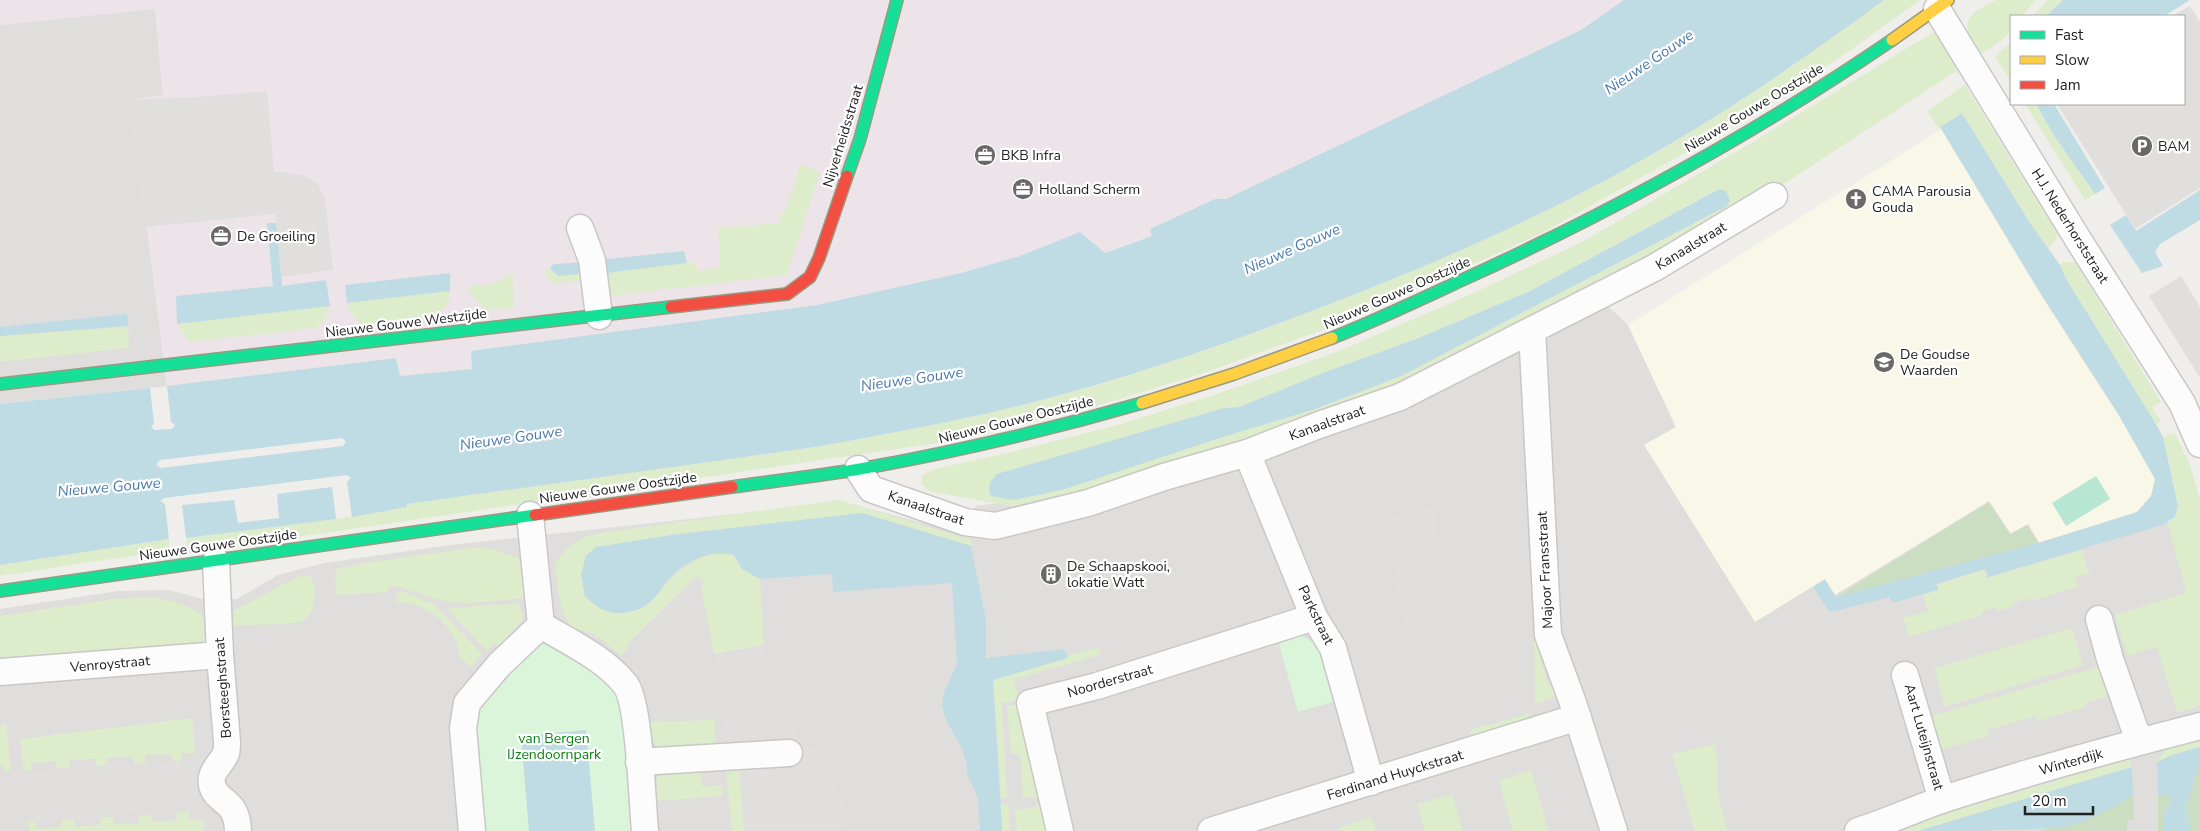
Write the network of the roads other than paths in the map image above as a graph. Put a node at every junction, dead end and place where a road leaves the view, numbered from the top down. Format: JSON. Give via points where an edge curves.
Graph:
{"nodes":[{"id":1,"x":896,"y":0,"type":"edge"},
{"id":2,"x":1942,"y":4,"type":"edge"},
{"id":3,"x":1774,"y":196,"type":"dead end"},
{"id":4,"x":580,"y":228,"type":"dead end"},
{"id":5,"x":810,"y":278,"type":"joint"},
{"id":6,"x":599,"y":316,"type":"junction"},
{"id":7,"x":1532,"y":330,"type":"junction"},
{"id":8,"x":0,"y":384,"type":"edge"},
{"id":9,"x":2200,"y":444,"type":"edge"},
{"id":10,"x":1247,"y":454,"type":"junction"},
{"id":11,"x":858,"y":469,"type":"junction"},
{"id":12,"x":530,"y":515,"type":"junction"},
{"id":13,"x":216,"y":560,"type":"junction"},
{"id":14,"x":0,"y":591,"type":"edge"},
{"id":15,"x":1314,"y":617,"type":"junction"},
{"id":16,"x":2099,"y":619,"type":"dead end"},
{"id":17,"x":541,"y":625,"type":"junction"},
{"id":18,"x":220,"y":655,"type":"junction"},
{"id":19,"x":0,"y":672,"type":"edge"},
{"id":20,"x":1905,"y":675,"type":"dead end"},
{"id":21,"x":1578,"y":717,"type":"junction"},
{"id":22,"x":2200,"y":726,"type":"edge"},
{"id":23,"x":2139,"y":742,"type":"junction"},
{"id":24,"x":789,"y":753,"type":"dead end"},
{"id":25,"x":639,"y":762,"type":"junction"},
{"id":26,"x":1371,"y":782,"type":"junction"},
{"id":27,"x":1942,"y":800,"type":"junction"},
{"id":28,"x":238,"y":831,"type":"edge"},
{"id":29,"x":472,"y":831,"type":"edge"},
{"id":30,"x":644,"y":831,"type":"edge"},
{"id":31,"x":1060,"y":831,"type":"edge"},
{"id":32,"x":1211,"y":831,"type":"edge"},
{"id":33,"x":1614,"y":831,"type":"edge"},
{"id":34,"x":1858,"y":831,"type":"edge"}],
"edges":[{"from":1,"to":5,"type":"main road","name":"Nijverheidsstraat","via":[[860,139]]},
{"from":2,"to":9,"type":"street","name":"H.J. Nederhorststraat","via":[[2079,241],[2182,403]]},
{"from":2,"to":11,"type":"main road","name":"Nieuwe Gouwe Oostzijde","via":[[1746,133],[1636,196],[1356,329],[1172,395],[1070,424],[945,454]]},
{"from":3,"to":7,"type":"street","name":"Kanaalstraat","via":[[1654,268]]},
{"from":4,"to":6,"type":"street","via":[[593,268]]},
{"from":5,"to":6,"type":"main road","name":"Nieuwe Gouwe Westzijde","via":[[787,294]]},
{"from":6,"to":8,"type":"main road","name":"Nieuwe Gouwe Westzijde"},
{"from":7,"to":10,"type":"street","name":"Kanaalstraat","via":[[1400,397]]},
{"from":7,"to":21,"type":"street","name":"Majoor Fransstraat","via":[[1548,635]]},
{"from":10,"to":11,"type":"street","name":"Kanaalstraat","via":[[1088,503],[995,526],[965,522],[872,489]]},
{"from":10,"to":15,"type":"street","name":"Parkstraat"},
{"from":11,"to":12,"type":"main road","name":"Nieuwe Gouwe Oostzijde"},
{"from":12,"to":13,"type":"main road","name":"Nieuwe Gouwe Oostzijde"},
{"from":12,"to":17,"type":"street"},
{"from":13,"to":14,"type":"main road","name":"Nieuwe Gouwe Oostzijde"},
{"from":13,"to":18,"type":"street","name":"Borsteeghstraat"},
{"from":15,"to":26,"type":"street","name":"Parkstraat","via":[[1333,648]]},
{"from":15,"to":31,"type":"street","name":"Noorderstraat","via":[[1097,686],[1030,703]]},
{"from":16,"to":23,"type":"street"},
{"from":17,"to":25,"type":"street","via":[[592,655],[626,685],[636,719]]},
{"from":17,"to":29,"type":"street","via":[[498,665],[467,703],[463,728]]},
{"from":18,"to":19,"type":"street","name":"Venroystraat"},
{"from":18,"to":28,"type":"street","name":"Borsteeghstraat","via":[[227,752],[215,768],[212,784],[215,792],[232,806]]},
{"from":20,"to":27,"type":"street","name":"Aart Luteijnstraat"},
{"from":21,"to":26,"type":"street","name":"Ferdinand Huyckstraat"},
{"from":21,"to":33,"type":"street","name":"Majoor Fransstraat"},
{"from":22,"to":23,"type":"street","name":"Winterdijk"},
{"from":23,"to":27,"type":"street","name":"Winterdijk"},
{"from":24,"to":25,"type":"street"},
{"from":25,"to":30,"type":"street"},
{"from":26,"to":32,"type":"street","name":"Ferdinand Huyckstraat"},
{"from":27,"to":34,"type":"street","name":"Winterdijk"}]}
